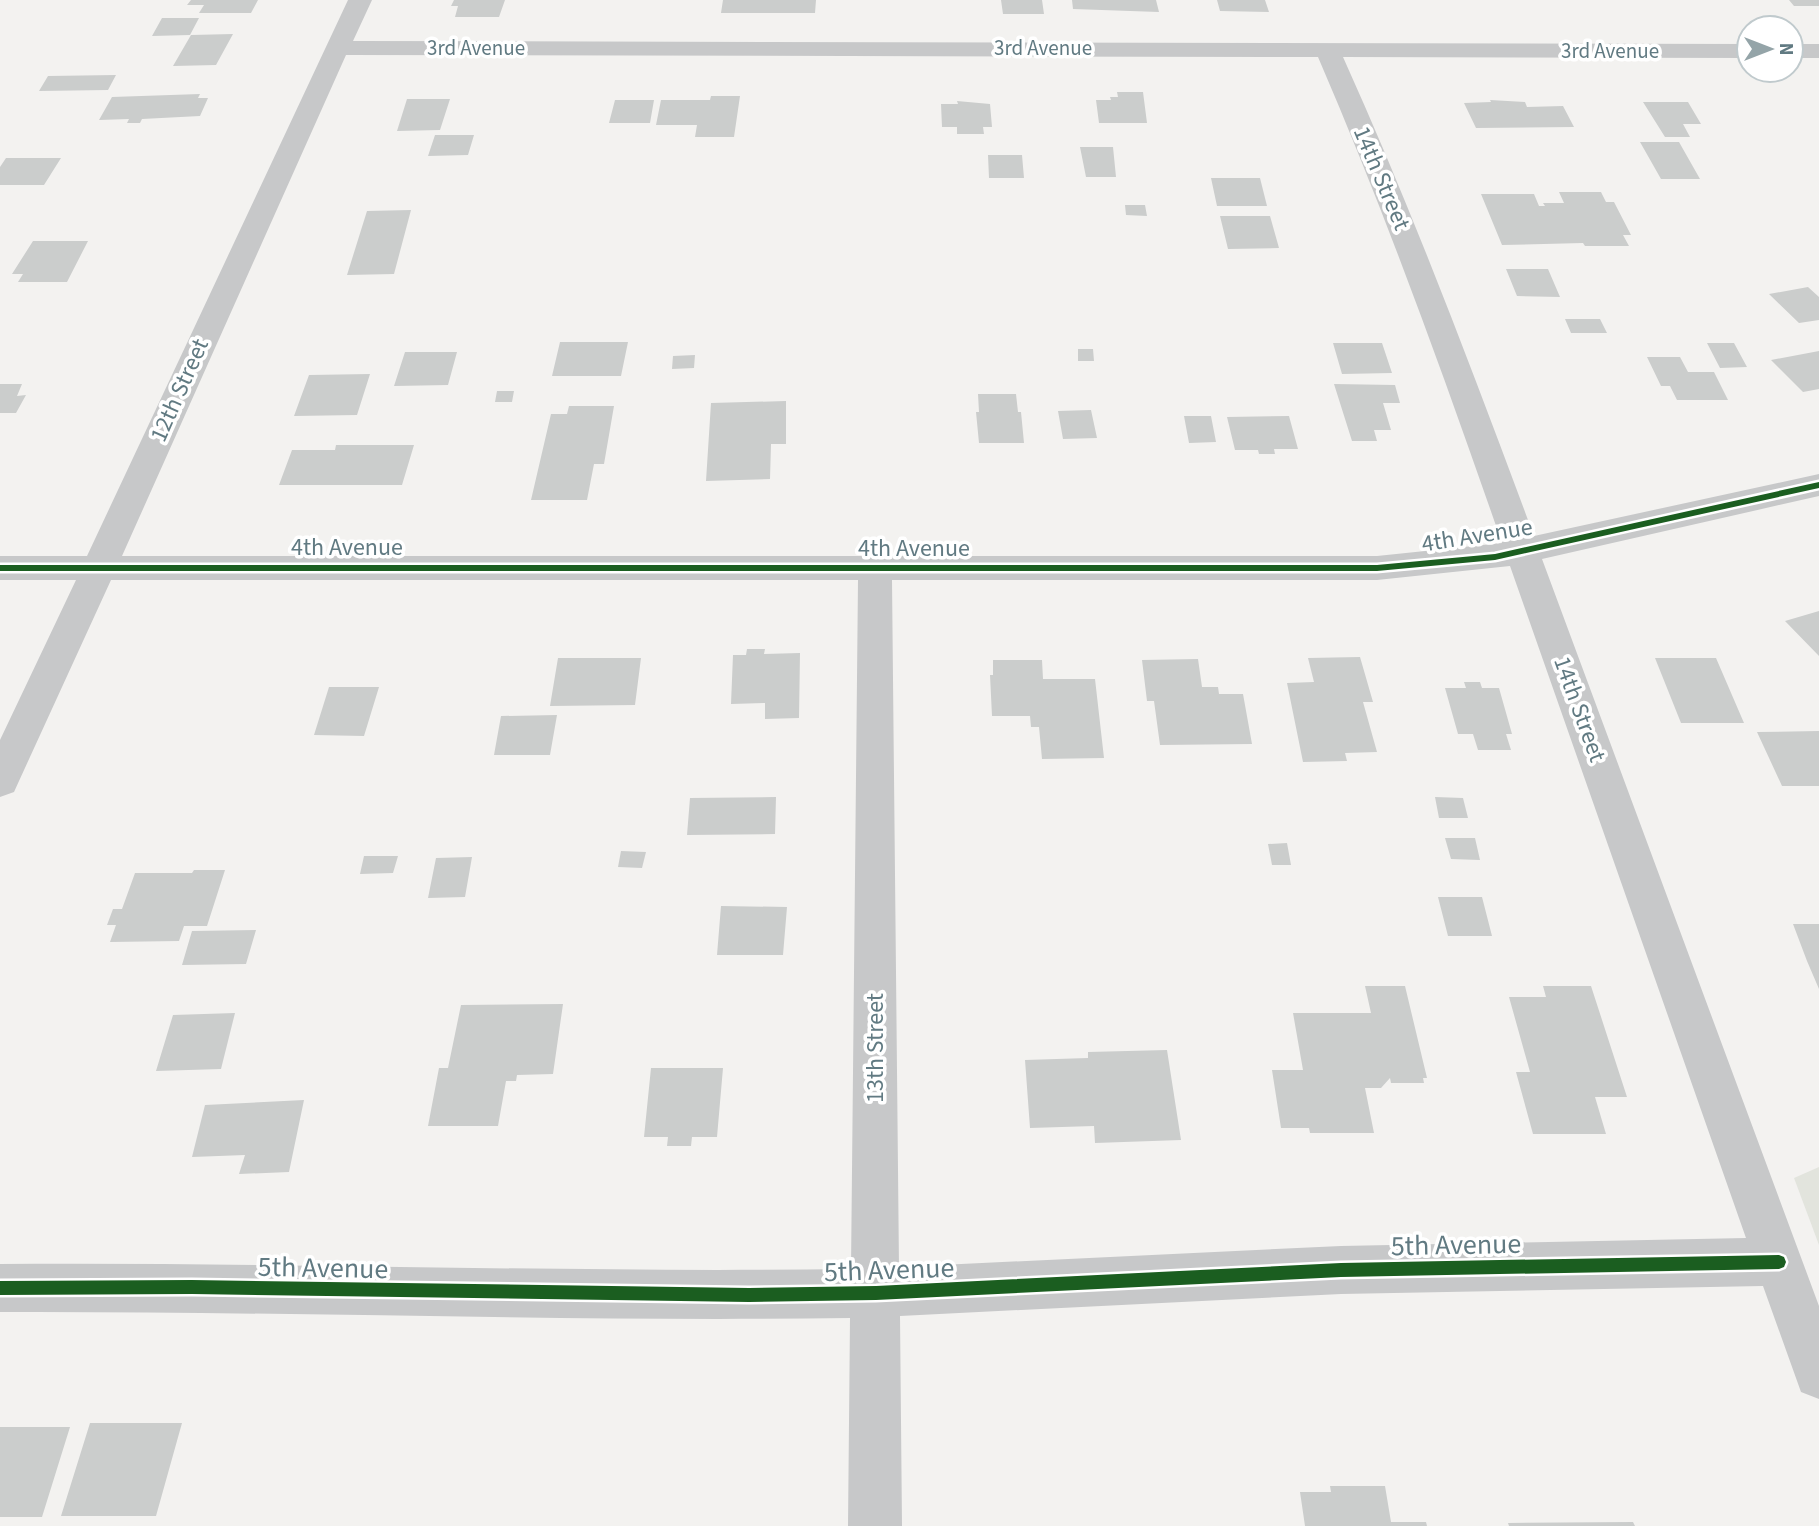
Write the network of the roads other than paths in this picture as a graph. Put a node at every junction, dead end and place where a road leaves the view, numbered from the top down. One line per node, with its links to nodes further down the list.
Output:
1 (360, 0): 2 (street, 12th Street)
2 (337, 48): 3 (street, 3rd Avenue); 8 (street, 12th Street)
3 (1327, 50): 4 (street, 3rd Avenue); 6 (street, 14th Street)
4 (1735, 51)
5 (1819, 485): 6 (street, 4th Avenue)
6 (1523, 551): 9 (street, 4th Avenue); 11 (street, 14th Street)
7 (0, 568): 8 (street, 4th Avenue)
8 (100, 568): 9 (street, 4th Avenue); 10 (street, 12th Street)
9 (875, 569): 13 (street, 13th Street)
10 (0, 781)
11 (1779, 1262): 13 (street, 5th Avenue); 14 (street, 14th Street)
12 (0, 1288): 13 (street, 5th Avenue)
13 (876, 1293): 15 (street, 13th Street)
14 (1819, 1374)
15 (875, 1526)

